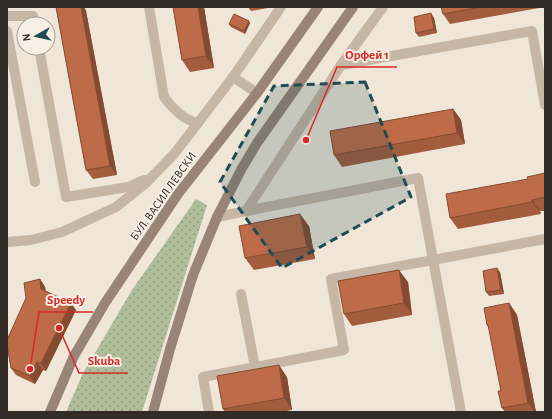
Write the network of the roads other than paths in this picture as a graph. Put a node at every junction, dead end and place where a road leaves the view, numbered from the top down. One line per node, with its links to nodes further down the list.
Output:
1 (149, 7): 12 (street)
2 (281, 7): 9 (street)
3 (318, 7): 10 (main road, БУЛ. ВАСИЛ ЛЕВСКИ)
4 (353, 7): 16 (main road)
5 (382, 7): 8 (street)
6 (7, 31): 14 (street)
7 (40, 56): 13 (street)
8 (341, 65): 11 (street); 15 (street)
9 (233, 77): 10 (street); 12 (street)
10 (257, 92): 22 (main road, БУЛ. ВАСИЛ ЛЕВСКИ)
11 (545, 105)
12 (198, 123): 13 (street)
13 (151, 177): 18 (street)
14 (35, 182)
15 (246, 211): 16 (street); 19 (street)
16 (217, 217): 23 (main road)
17 (545, 239): 19 (street)
18 (7, 242)
19 (433, 259): 21 (street); 25 (street)
20 (241, 294): 21 (street)
21 (255, 366): 24 (street)
22 (50, 412)
23 (153, 412)
24 (208, 412)
25 (461, 412)

